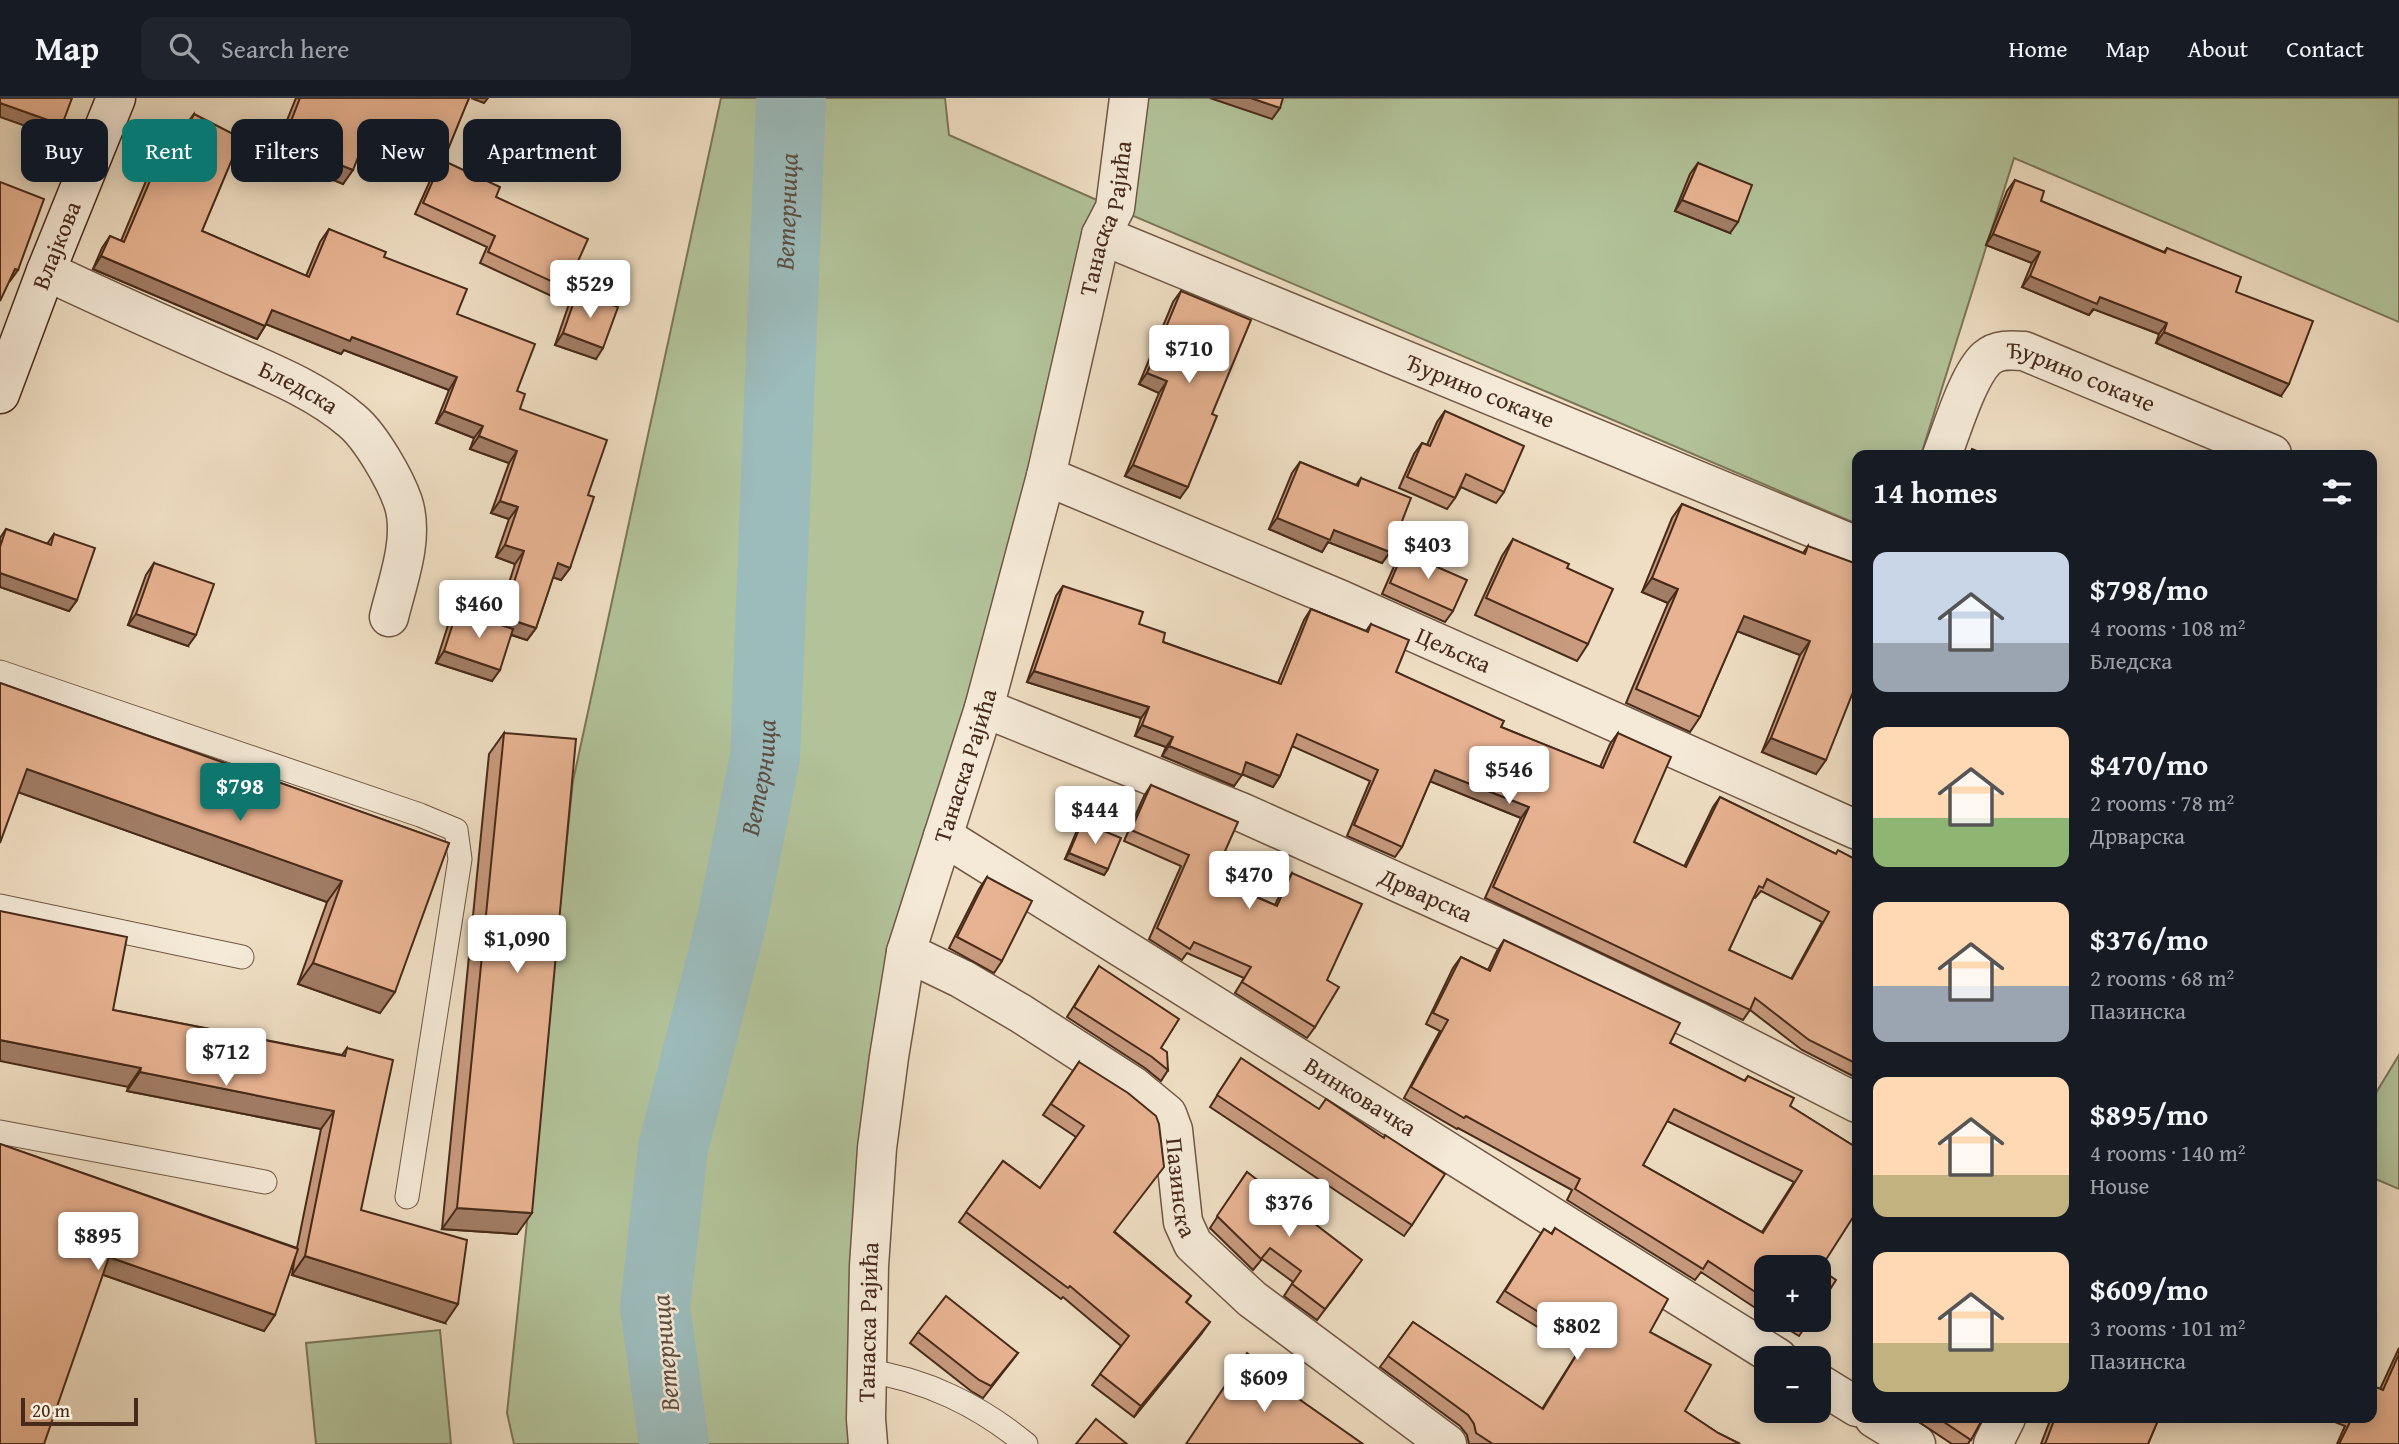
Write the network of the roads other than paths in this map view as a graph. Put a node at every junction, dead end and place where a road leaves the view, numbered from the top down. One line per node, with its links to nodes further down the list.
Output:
1 (116, 98): 4 (street, Влајкова)
2 (1129, 98): 3 (street, Танаска Рајића)
3 (1101, 235): 8 (street, Танаска Рајића); 9 (street, Ђурино сокаче)
4 (46, 271): 5 (street, Влајкова); 10 (street, Бледска)
5 (0, 394)
6 (1944, 450): 7 (street, Ђурино сокаче)
7 (2262, 450)
8 (1046, 476): 12 (street, Танаска Рајића); 13 (street, Цељска)
9 (1852, 545)
10 (389, 617)
11 (0, 673): 21 (lane)
12 (984, 708): 14 (street, Танаска Рајића); 18 (street, Дрварска)
13 (1852, 828)
14 (943, 836): 16 (street, Танаска Рајића); 22 (street, Винковачка)
15 (0, 906): 17 (lane)
16 (906, 952): 23 (street, Танаска Рајића); 30 (street, Пазинска)
17 (242, 957)
18 (1852, 1100)
19 (0, 1132): 20 (lane)
20 (265, 1182)
21 (407, 1197)
22 (1759, 1346)
23 (867, 1371): 28 (street, Танаска Рајића); 29 (lane)
24 (1831, 1391): 25 (street)
25 (1852, 1404)
26 (1882, 1423): 31 (street)
27 (2004, 1423): 32 (street)
28 (868, 1444)
29 (1026, 1444)
30 (1447, 1444)
31 (1916, 1444)
32 (1993, 1444)

